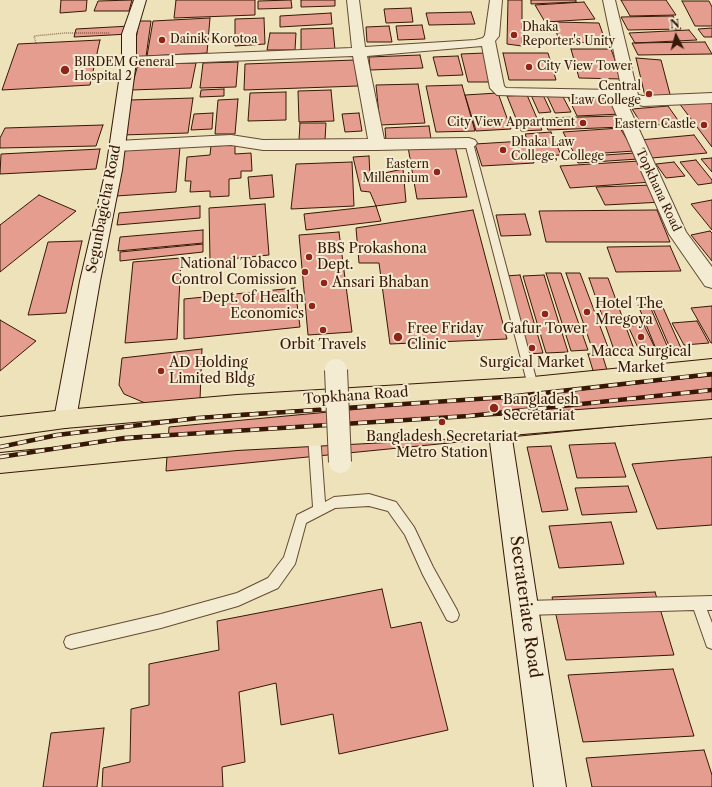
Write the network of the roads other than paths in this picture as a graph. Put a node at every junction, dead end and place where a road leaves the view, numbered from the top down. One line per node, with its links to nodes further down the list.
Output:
1 (140, 0): 7 (street, Segunbagicha Road)
2 (353, 0): 6 (street)
3 (496, 0): 5 (street)
4 (609, 0): 9 (street)
5 (488, 41): 6 (street); 8 (street)
6 (359, 52): 7 (street); 12 (street)
7 (129, 61): 13 (street, Segunbagicha Road)
8 (614, 94): 9 (street); 14 (street, Topkhana Road)
9 (631, 98): 10 (street)
10 (712, 98)
11 (469, 143): 12 (street); 17 (lane)
12 (377, 145): 13 (street)
13 (117, 146): 20 (street, Segunbagicha Road)
14 (712, 281)
15 (712, 366): 17 (highway, Topkhana Road)
16 (336, 370): 25 (street, bridge)
17 (533, 386): 18 (highway, Topkhana Road)
18 (237, 404): 20 (highway, Topkhana Road); 24 (highway)
19 (712, 409): 21 (highway)
20 (65, 419): 22 (highway, Topkhana Road)
21 (499, 426): 23 (highway); 29 (street, Secrateriate Road)
22 (0, 427)
23 (314, 435): 24 (highway); 27 (lane)
24 (237, 440): 26 (highway)
25 (340, 462)
26 (0, 463)
27 (319, 510): 30 (lane); 31 (lane)
28 (705, 604): 29 (lane); 32 (lane)
29 (526, 608): 33 (street, Secrateriate Road)
30 (452, 615)
31 (71, 642)
32 (712, 642)
33 (550, 787)

